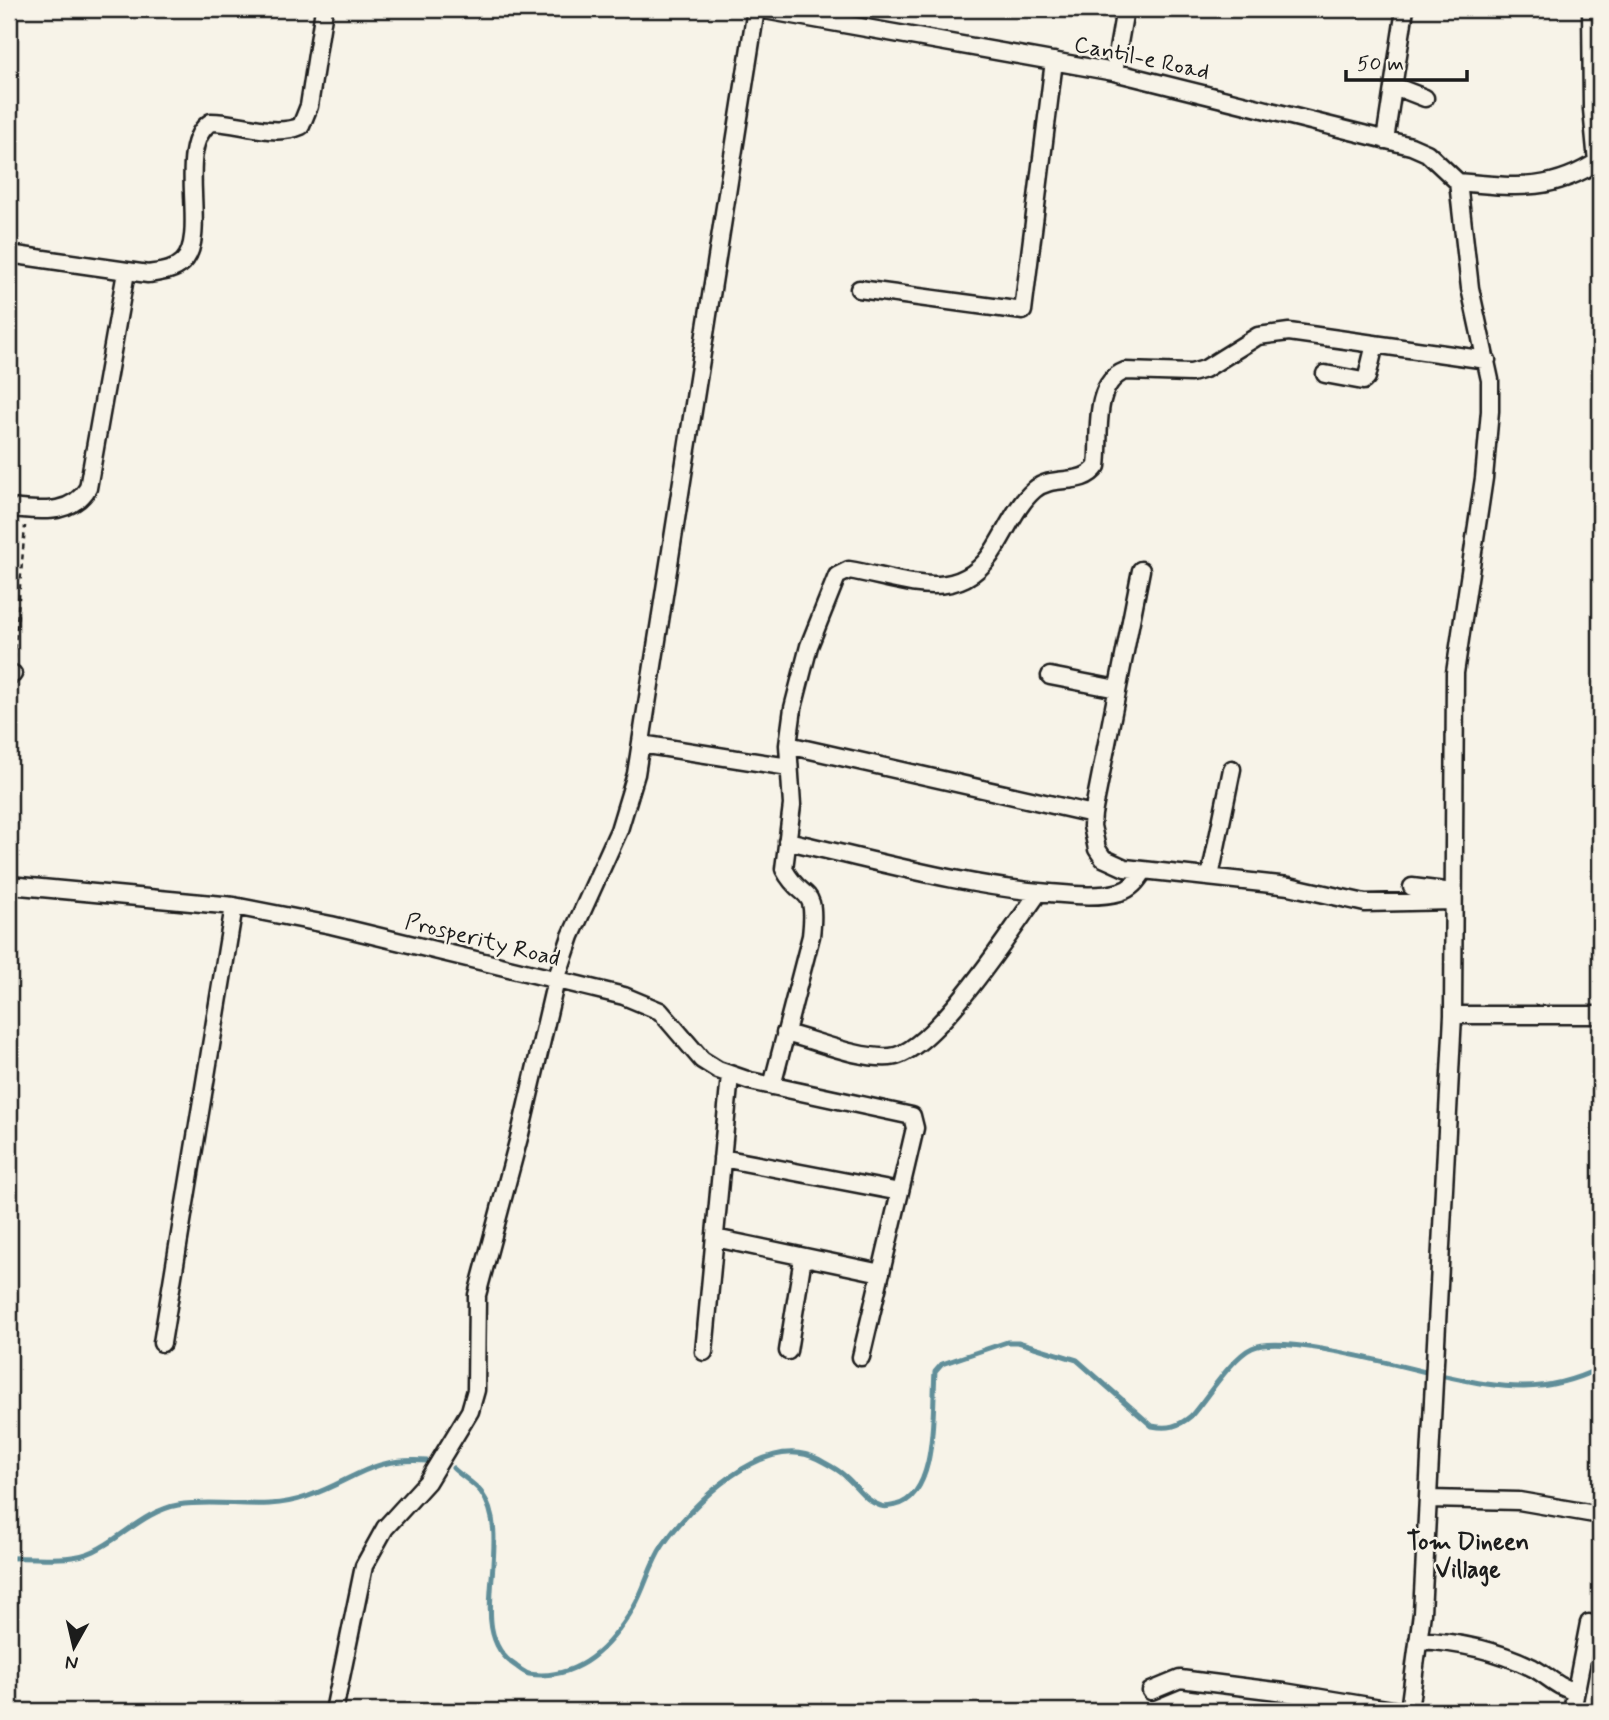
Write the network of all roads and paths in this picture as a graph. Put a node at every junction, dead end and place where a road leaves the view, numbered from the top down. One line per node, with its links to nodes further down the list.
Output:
1 (324, 9): 14 (street)
2 (757, 9): 6 (street, Cantil-e Road); 25 (street)
3 (1125, 9): 7 (street)
4 (1405, 9): 8 (street)
5 (1591, 9): 11 (street)
6 (1054, 61): 7 (street, Cantil-e Road); 15 (street)
7 (1114, 72): 10 (street, Cantil-e Road)
8 (1394, 86): 9 (street); 10 (street)
9 (1425, 98)
10 (1385, 140): 12 (street, Cantil-e Road)
11 (1599, 161): 12 (street)
12 (1458, 183): 17 (street)
13 (9, 254): 14 (street)
14 (126, 272): 20 (street)
15 (859, 289)
16 (1375, 344): 17 (street); 18 (street); 26 (street)
17 (1487, 360): 36 (street)
18 (1325, 374)
19 (9, 508): 20 (street)
20 (26, 509): 22 (path)
21 (1141, 569): 24 (street)
22 (11, 674)
23 (1049, 676): 24 (street)
24 (1117, 689): 29 (street)
25 (641, 744): 27 (street); 38 (street)
26 (788, 745): 27 (street); 29 (street)
27 (789, 767): 30 (street)
28 (1232, 769): 32 (street)
29 (1093, 814): 31 (street)
30 (787, 841): 35 (street); 41 (street)
31 (1143, 872): 32 (street); 35 (street)
32 (1210, 877): 36 (street)
33 (9, 885): 37 (street, Prosperity Road)
34 (1412, 887): 36 (street)
35 (1039, 892): 41 (street)
36 (1453, 897): 39 (street)
37 (234, 905): 38 (street, Prosperity Road); 49 (street)
38 (556, 980): 42 (street, Prosperity Road); 59 (street)
39 (1453, 1015): 40 (street); 53 (street)
40 (1600, 1015)
41 (785, 1033): 43 (street)
42 (730, 1075): 43 (street, Prosperity Road); 44 (street)
43 (772, 1086): 45 (street, Prosperity Road)
44 (722, 1158): 45 (street); 46 (street)
45 (900, 1192): 48 (street)
46 (715, 1238): 47 (street); 51 (street)
47 (803, 1257): 48 (street); 50 (street)
48 (881, 1273): 52 (street)
49 (162, 1343)
50 (788, 1351)
51 (704, 1352)
52 (861, 1357)
53 (1427, 1499): 54 (street); 56 (street)
54 (1600, 1515)
55 (1590, 1623): 58 (street)
56 (1418, 1640): 58 (street); 61 (street)
57 (1151, 1691): 60 (street)
58 (1575, 1691): 62 (street)
59 (334, 1711)
60 (1399, 1711)
61 (1409, 1711)
62 (1572, 1711)

